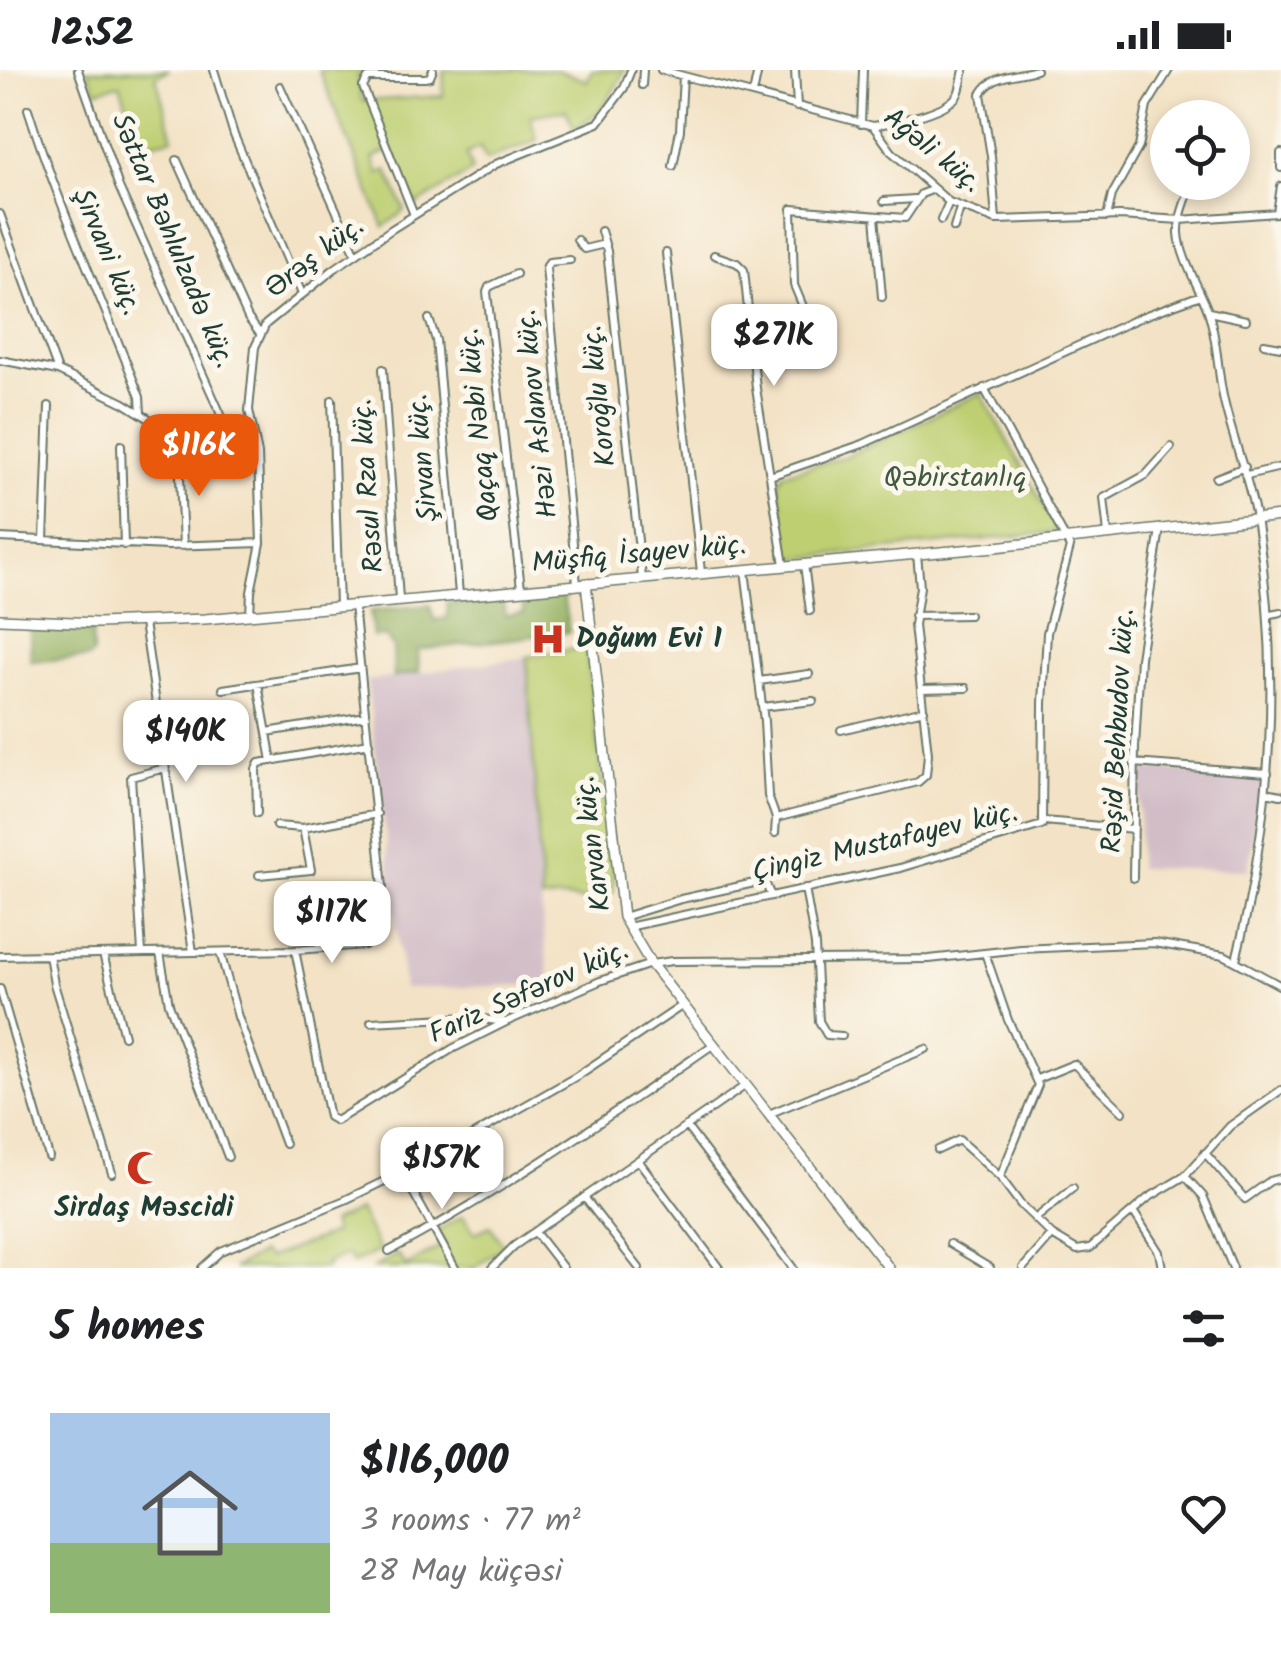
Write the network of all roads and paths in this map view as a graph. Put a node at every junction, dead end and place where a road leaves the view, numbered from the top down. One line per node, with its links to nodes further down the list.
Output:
1 (78, 70): 66 (street, Səttar Bəhlulzadə küç.)
2 (214, 70): 49 (street)
3 (433, 70): 34 (street)
4 (631, 70): 34 (street, Ərəş küç.)
5 (644, 70): 14 (street)
6 (661, 70): 13 (street, Ağəli küç.)
7 (758, 70): 16 (street)
8 (795, 70): 17 (street)
9 (863, 70): 19 (street)
10 (964, 70): 20 (street)
11 (1036, 70): 38 (street)
12 (1169, 70): 36 (street)
13 (683, 76): 16 (street, Ağəli küç.); 23 (street)
14 (642, 85)
15 (280, 86): 45 (street)
16 (753, 94): 17 (street, Ağəli küç.)
17 (798, 107): 19 (street, Ağəli küç.)
18 (28, 109): 65 (street, Şirvani küç.)
19 (861, 124): 20 (street, Ağəli küç.)
20 (872, 126): 26 (street, Ağəli küç.)
21 (1281, 154): 24 (street)
22 (177, 160): 55 (street)
23 (673, 166)
24 (1281, 168)
25 (1281, 186): 32 (street)
26 (934, 189): 27 (street); 30 (street, Ağəli küç.)
27 (916, 199): 29 (street); 35 (street)
28 (1186, 200): 39 (street)
29 (884, 201)
30 (949, 202): 31 (street, Ağəli küç.); 37 (street)
31 (960, 208): 38 (street, Ağəli küç.); 40 (street)
32 (1279, 213): 39 (street, Ağəli küç.)
33 (0, 214): 61 (street)
34 (414, 215): 45 (street, Ərəş küç.)
35 (875, 216): 51 (street); 59 (street)
36 (1107, 217): 38 (street, Ağəli küç.); 39 (street, Ağəli küç.)
37 (941, 220)
38 (996, 220)
39 (1180, 220): 50 (street)
40 (954, 228)
41 (601, 231): 43 (street, Koroğlu küç.)
42 (577, 240): 43 (street)
43 (605, 244): 90 (street, Koroğlu küç.)
44 (666, 253): 89 (street)
45 (356, 254): 49 (street, Ərəş küç.)
46 (714, 255): 59 (street)
47 (570, 260): 91 (street, Həzi Aslanov küç.)
48 (516, 274): 92 (street, Qaçaq Nəbi küç.)
49 (302, 294): 55 (street, Ərəş küç.)
50 (1201, 295): 52 (street); 62 (street)
51 (882, 297)
52 (1208, 312): 54 (street); 72 (street)
53 (429, 319): 93 (street, Şirvan küç.)
54 (1246, 320)
55 (260, 334): 67 (street, Ərəş küç.)
56 (1264, 344): 57 (street)
57 (1281, 347)
58 (0, 360): 61 (street)
59 (755, 361): 73 (street)
60 (383, 370): 94 (street, Rəsul Rza küç.)
61 (58, 371): 65 (street)
62 (984, 388): 73 (street); 80 (street)
63 (332, 400): 96 (street)
64 (49, 406): 81 (street)
65 (141, 412): 66 (street)
66 (227, 428): 67 (street)
67 (250, 429): 82 (street, Ərəş küç.)
68 (120, 445): 83 (street)
69 (1171, 447): 78 (street)
70 (179, 454): 84 (street)
71 (1281, 467): 72 (street)
72 (1246, 471): 74 (street); 76 (street)
73 (770, 476): 87 (street)
74 (1216, 478)
75 (1281, 516): 76 (street, Müşfiq İsayev küç.)
76 (1256, 519): 77 (street, Müşfiq İsayev küç.); 99 (street)
77 (1160, 529): 78 (street, Müşfiq İsayev küç.); 121 (street, Rəşid Behbudov küç.)
78 (1108, 534): 80 (street, Müşfiq İsayev küç.)
79 (0, 538): 81 (street)
80 (1068, 538): 85 (street, Müşfiq İsayev küç.); 129 (street, Çingiz Mustafayev küç.)
81 (44, 540): 83 (street)
82 (261, 543): 84 (street); 100 (street, Ərəş küç.)
83 (124, 545): 84 (street)
84 (183, 546)
85 (917, 554): 86 (street, Müşfiq İsayev küç.); 102 (street)
86 (804, 564): 87 (street, Müşfiq İsayev küç.); 97 (street)
87 (784, 565): 88 (street, Müşfiq İsayev küç.)
88 (745, 568): 89 (street, Müşfiq İsayev küç.); 107 (street)
89 (701, 572): 90 (street, Müşfiq İsayev küç.)
90 (642, 578): 91 (street, Müşfiq İsayev küç.)
91 (582, 583): 92 (street, Müşfiq İsayev küç.); 139 (street, Karvan küç.)
92 (521, 588): 93 (street, Müşfiq İsayev küç.)
93 (459, 594): 94 (street, Müşfiq İsayev küç.)
94 (399, 599): 95 (street, Müşfiq İsayev küç.)
95 (354, 604): 96 (street, Müşfiq İsayev küç.); 105 (street)
96 (338, 605): 100 (street, Müşfiq İsayev küç.)
97 (810, 611)
98 (1281, 612): 99 (street)
99 (1270, 614): 109 (street)
100 (250, 615): 104 (street, Müşfiq İsayev küç.)
101 (968, 615): 102 (street)
102 (914, 616): 111 (street)
103 (0, 620): 104 (street, Müşfiq İsayev küç.)
104 (144, 622): 122 (street)
105 (360, 668): 108 (street); 116 (street)
106 (809, 674): 107 (street)
107 (759, 681): 114 (street)
108 (258, 684): 110 (street); 118 (street)
109 (1278, 686): 123 (street)
110 (222, 688)
111 (922, 688): 112 (street); 115 (street)
112 (966, 688)
113 (813, 701): 114 (street)
114 (762, 708): 128 (street)
115 (924, 710): 117 (street); 128 (street)
116 (366, 716): 118 (street); 119 (street)
117 (841, 730)
118 (267, 732): 120 (street)
119 (369, 743): 120 (street); 127 (street)
120 (272, 761): 126 (street)
121 (1134, 763): 123 (street); 132 (street, Rəşid Behbudov küç.)
122 (166, 768): 142 (street); 144 (street)
123 (1268, 773): 124 (street)
124 (1266, 792): 125 (street); 151 (street)
125 (1281, 795)
126 (257, 813)
127 (377, 814): 131 (street); 136 (street)
128 (776, 818): 133 (street)
129 (1044, 821): 132 (street); 137 (street, Çingiz Mustafayev küç.)
130 (276, 826): 131 (street)
131 (302, 828): 134 (street)
132 (1134, 829): 135 (street, Rəşid Behbudov küç.)
133 (775, 833)
134 (259, 875)
135 (1133, 878)
136 (383, 887)
137 (805, 888): 138 (street, Çingiz Mustafayev küç.); 150 (street)
138 (770, 894): 139 (street, Çingiz Mustafayev küç.); 139 (street)
139 (626, 922): 152 (street, Karvan küç.)
140 (366, 945): 141 (street)
141 (294, 950): 143 (street); 157 (street, Fariz Səfərov küç.)
142 (193, 952): 143 (street); 145 (street)
143 (220, 952): 168 (street)
144 (142, 953): 145 (street); 147 (street)
145 (160, 953): 172 (street)
146 (985, 953): 150 (street, Fariz Səfərov küç.); 151 (street, Fariz Səfərov küç.); 162 (street)
147 (103, 954): 148 (street); 158 (street)
148 (49, 955): 149 (street); 175 (street)
149 (0, 956)
150 (814, 960): 152 (street, Fariz Səfərov küç.); 159 (street)
151 (1236, 960): 153 (street, Fariz Səfərov küç.)
152 (651, 964): 155 (street, Karvan küç.); 157 (street, Fariz Səfərov küç.)
153 (1281, 986)
154 (0, 990): 171 (street)
155 (683, 1005): 160 (street, Karvan küç.); 174 (street)
156 (371, 1022): 157 (street)
157 (506, 1022)
158 (124, 1036)
159 (842, 1036)
160 (714, 1044): 163 (street, Karvan küç.); 183 (street)
161 (926, 1049): 166 (street)
162 (1038, 1078): 165 (street); 177 (street)
163 (747, 1084): 166 (street, Karvan küç.); 167 (street)
164 (1281, 1090): 170 (street)
165 (1123, 1112)
166 (770, 1113): 195 (street, Karvan küç.)
167 (686, 1126): 173 (street); 194 (street)
168 (284, 1144)
169 (938, 1150): 177 (street)
170 (1205, 1153): 176 (street); 178 (street)
171 (50, 1156)
172 (228, 1156)
173 (638, 1160): 180 (street); 193 (street)
174 (402, 1172): 183 (street); 188 (street)
175 (112, 1173)
176 (1185, 1176): 181 (street); 199 (street)
177 (1000, 1177): 182 (street)
178 (1281, 1178)
179 (1073, 1188): 182 (street)
180 (584, 1197): 184 (street); 192 (street)
181 (1134, 1211): 185 (street); 198 (street)
182 (1035, 1218): 185 (street)
183 (430, 1229): 187 (street); 189 (street)
184 (535, 1232): 190 (street); 191 (street)
185 (1052, 1234): 197 (street)
186 (950, 1244): 196 (street)
187 (389, 1251)
188 (202, 1268)
189 (455, 1268)
190 (492, 1268)
191 (562, 1268)
192 (639, 1268)
193 (720, 1268)
194 (793, 1268)
195 (890, 1268)
196 (990, 1268)
197 (1024, 1268)
198 (1162, 1268)
199 (1233, 1268)

